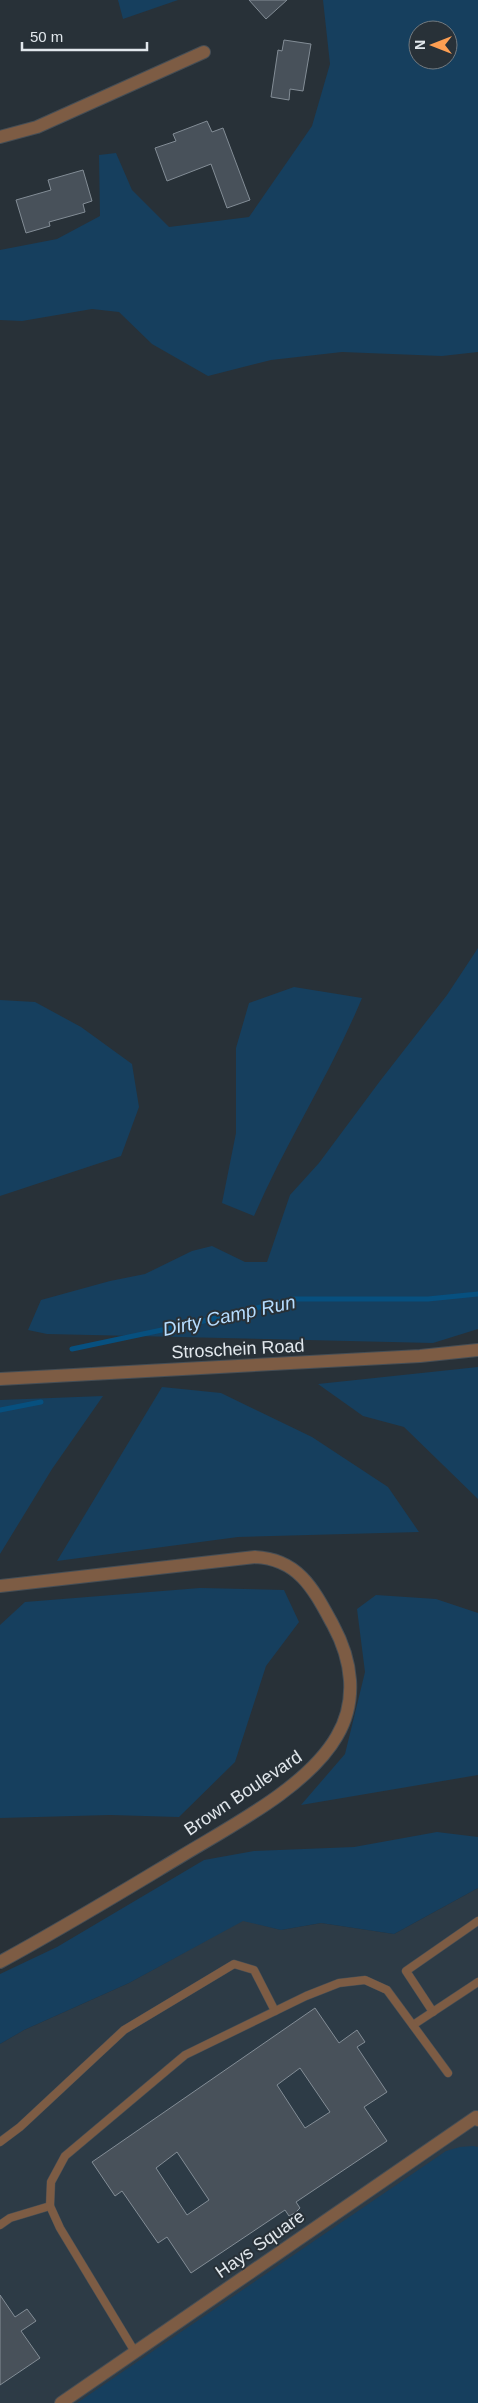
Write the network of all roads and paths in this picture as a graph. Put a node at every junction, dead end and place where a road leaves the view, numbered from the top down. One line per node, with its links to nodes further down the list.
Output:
1 (204, 52): 2 (street)
2 (0, 137)
3 (478, 1350): 4 (street, Stroschein Road)
4 (0, 1379)
5 (0, 1586): 7 (street, Brown Boulevard)
6 (478, 1921): 10 (lane)
7 (0, 1962)
8 (478, 1982): 10 (lane)
9 (275, 2011): 11 (lane); 14 (lane); 15 (lane)
10 (433, 2012): 11 (lane)
11 (414, 2026): 12 (lane)
12 (448, 2073)
13 (478, 2120): 17 (street, Hays Square)
14 (0, 2142)
15 (50, 2206): 16 (lane); 17 (lane)
16 (0, 2225)
17 (135, 2352): 18 (street, Hays Square)
18 (61, 2403)

